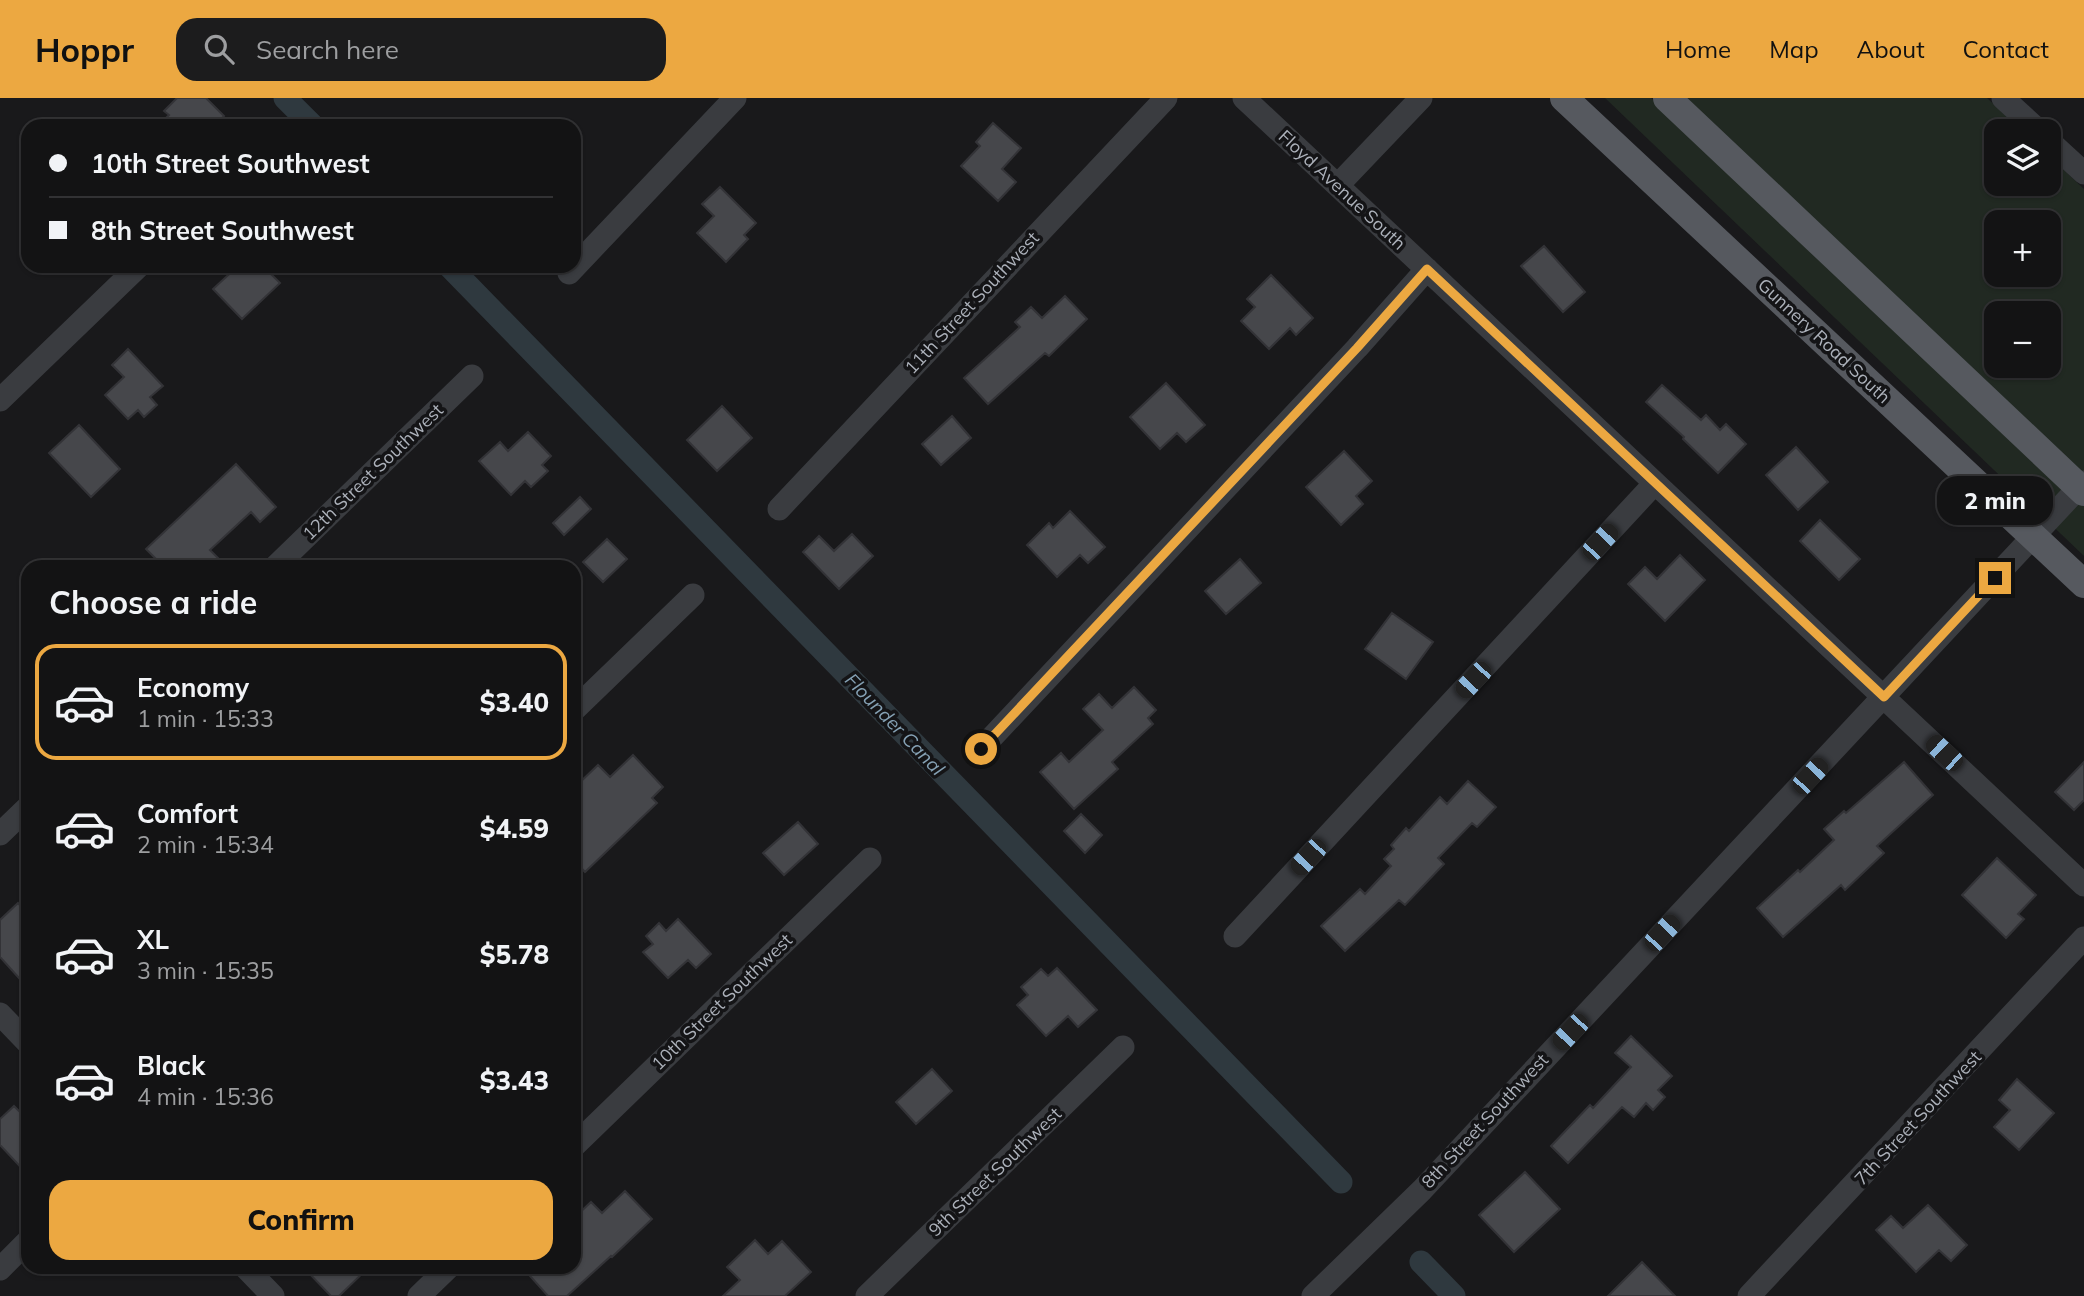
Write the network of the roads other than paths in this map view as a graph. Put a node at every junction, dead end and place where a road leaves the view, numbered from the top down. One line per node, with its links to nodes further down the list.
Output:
1 (735, 98): 12 (street)
2 (1166, 98): 19 (street, 11th Street Southwest)
3 (1244, 98): 11 (street, Floyd Avenue South)
4 (1420, 98): 11 (street)
5 (1564, 98): 20 (main road, Gunnery Road South)
6 (1667, 98): 18 (main road)
7 (2003, 98): 8 (street)
8 (2026, 119)
9 (2061, 152): 10 (street)
10 (2084, 173)
11 (1338, 185): 13 (street, Floyd Avenue South)
12 (581, 260)
13 (1427, 269): 17 (street, Floyd Avenue South); 26 (street)
14 (132, 273): 16 (street)
15 (472, 376): 21 (street, 12th Street Southwest)
16 (0, 400)
17 (1655, 483): 24 (street, Floyd Avenue South); 31 (street)
18 (2083, 487): 20 (street, 8th Street Southwest)
19 (779, 509)
20 (2034, 536): 22 (main road, Gunnery Road South); 24 (street, 8th Street Southwest)
21 (282, 560)
22 (2084, 584)
23 (692, 595): 25 (street)
24 (1884, 697): 30 (street, Floyd Avenue South); 44 (street, 8th Street Southwest)
25 (581, 703)
26 (981, 749)
27 (21, 814): 28 (street)
28 (0, 834)
29 (870, 859): 36 (street, 10th Street Southwest)
30 (2084, 885)
31 (1235, 936)
32 (2084, 938): 45 (street, 7th Street Southwest)
33 (0, 1014): 34 (street)
34 (21, 1036)
35 (1123, 1047): 43 (street, 9th Street Southwest)
36 (581, 1139)
37 (21, 1248): 38 (street)
38 (0, 1269)
39 (252, 1274): 41 (street)
40 (442, 1274): 42 (street)
41 (273, 1296)
42 (419, 1296)
43 (867, 1296)
44 (1313, 1296)
45 (1749, 1296)

